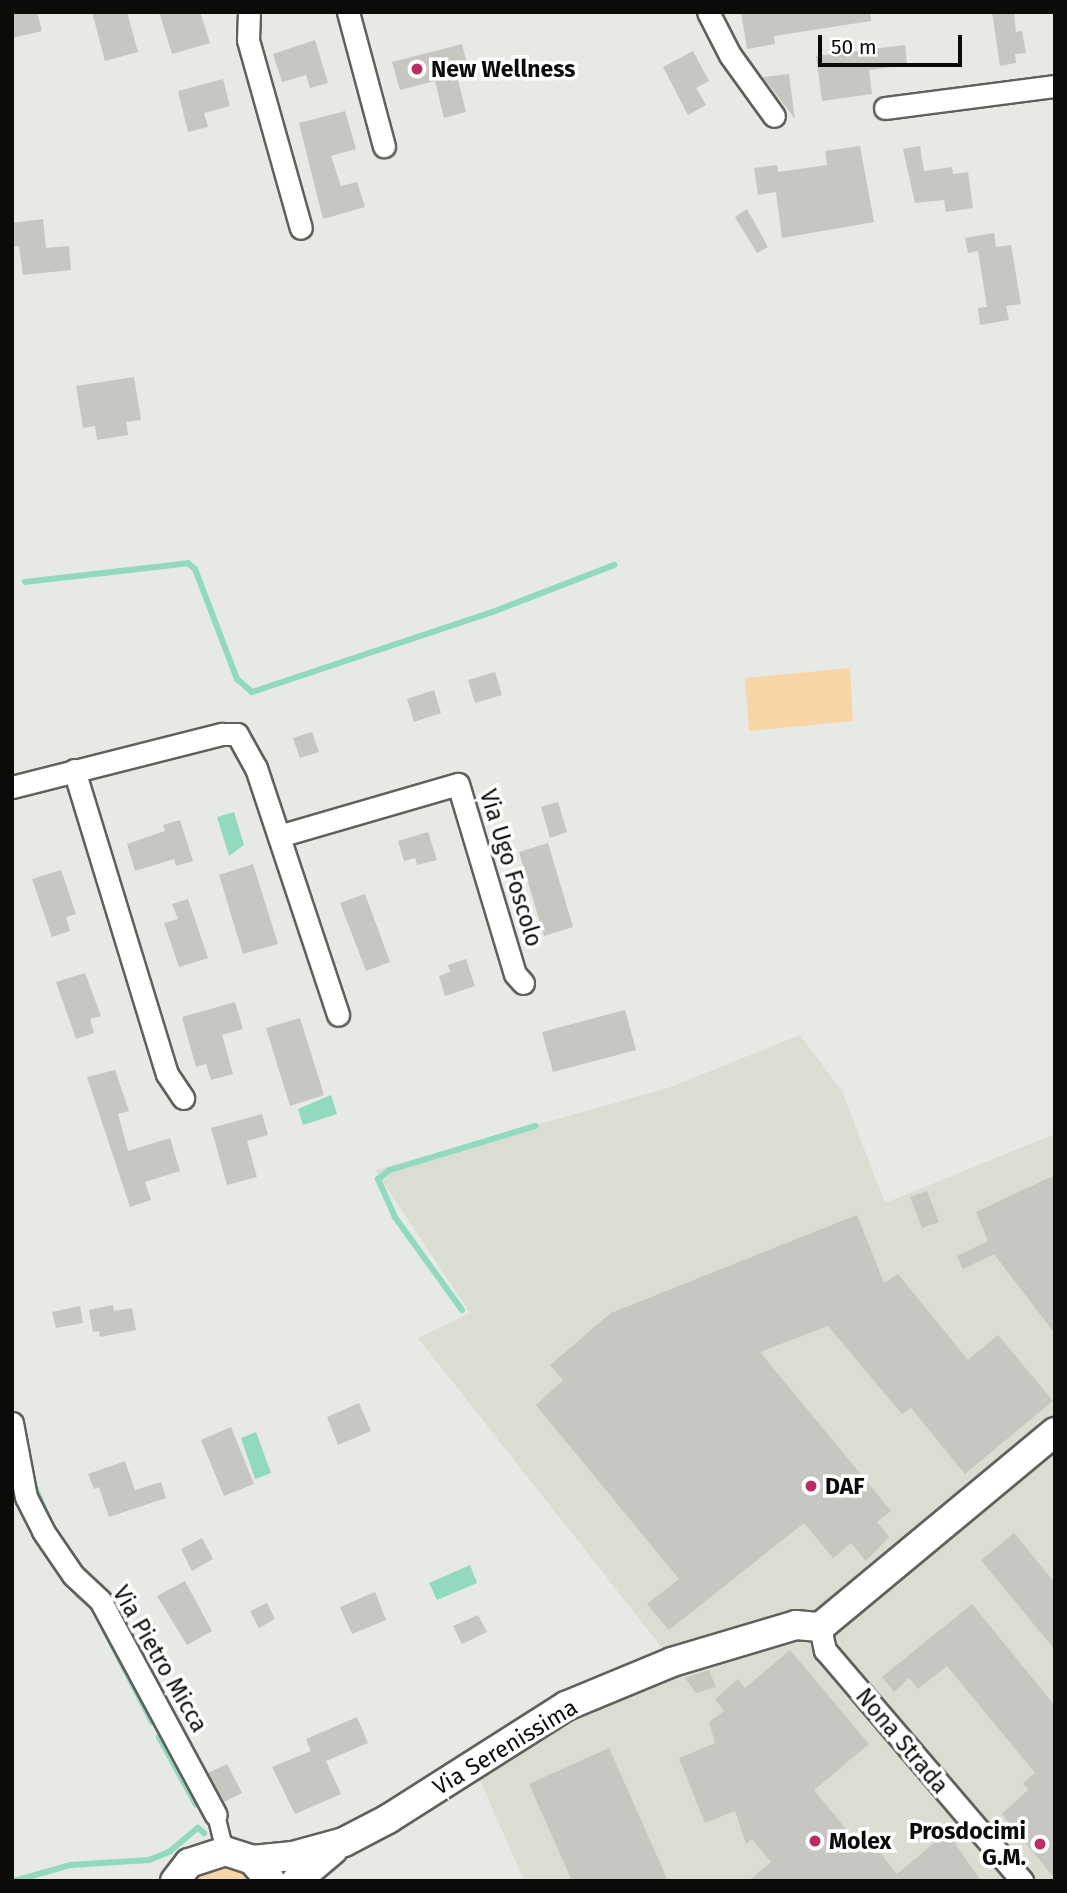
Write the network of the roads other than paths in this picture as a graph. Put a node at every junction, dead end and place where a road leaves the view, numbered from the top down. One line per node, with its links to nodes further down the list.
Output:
1 (249, 12): 8 (street)
2 (348, 12): 7 (street)
3 (708, 12): 6 (street)
4 (1055, 86): 5 (street)
5 (884, 108)
6 (774, 116)
7 (384, 146)
8 (301, 228)
9 (74, 770): 10 (street); 11 (street); 14 (street)
10 (12, 787)
11 (279, 836): 12 (street, Via Ugo Foscolo); 13 (street)
12 (523, 982)
13 (338, 1015)
14 (183, 1098)
15 (12, 1423): 18 (street, Via Pietro Micca)
16 (1055, 1432): 17 (street)
17 (820, 1627): 19 (street, Via Serenissima); 24 (street, Nona Strada)
18 (216, 1815): 20 (street, Via Pietro Micca)
19 (344, 1842): 21 (street, Via Serenissima); 23 (street, Via Serenissima)
20 (225, 1851): 21 (street, Via Serenissima); 22 (street)
21 (262, 1870)
22 (170, 1879)
23 (296, 1881)
24 (1021, 1881)

